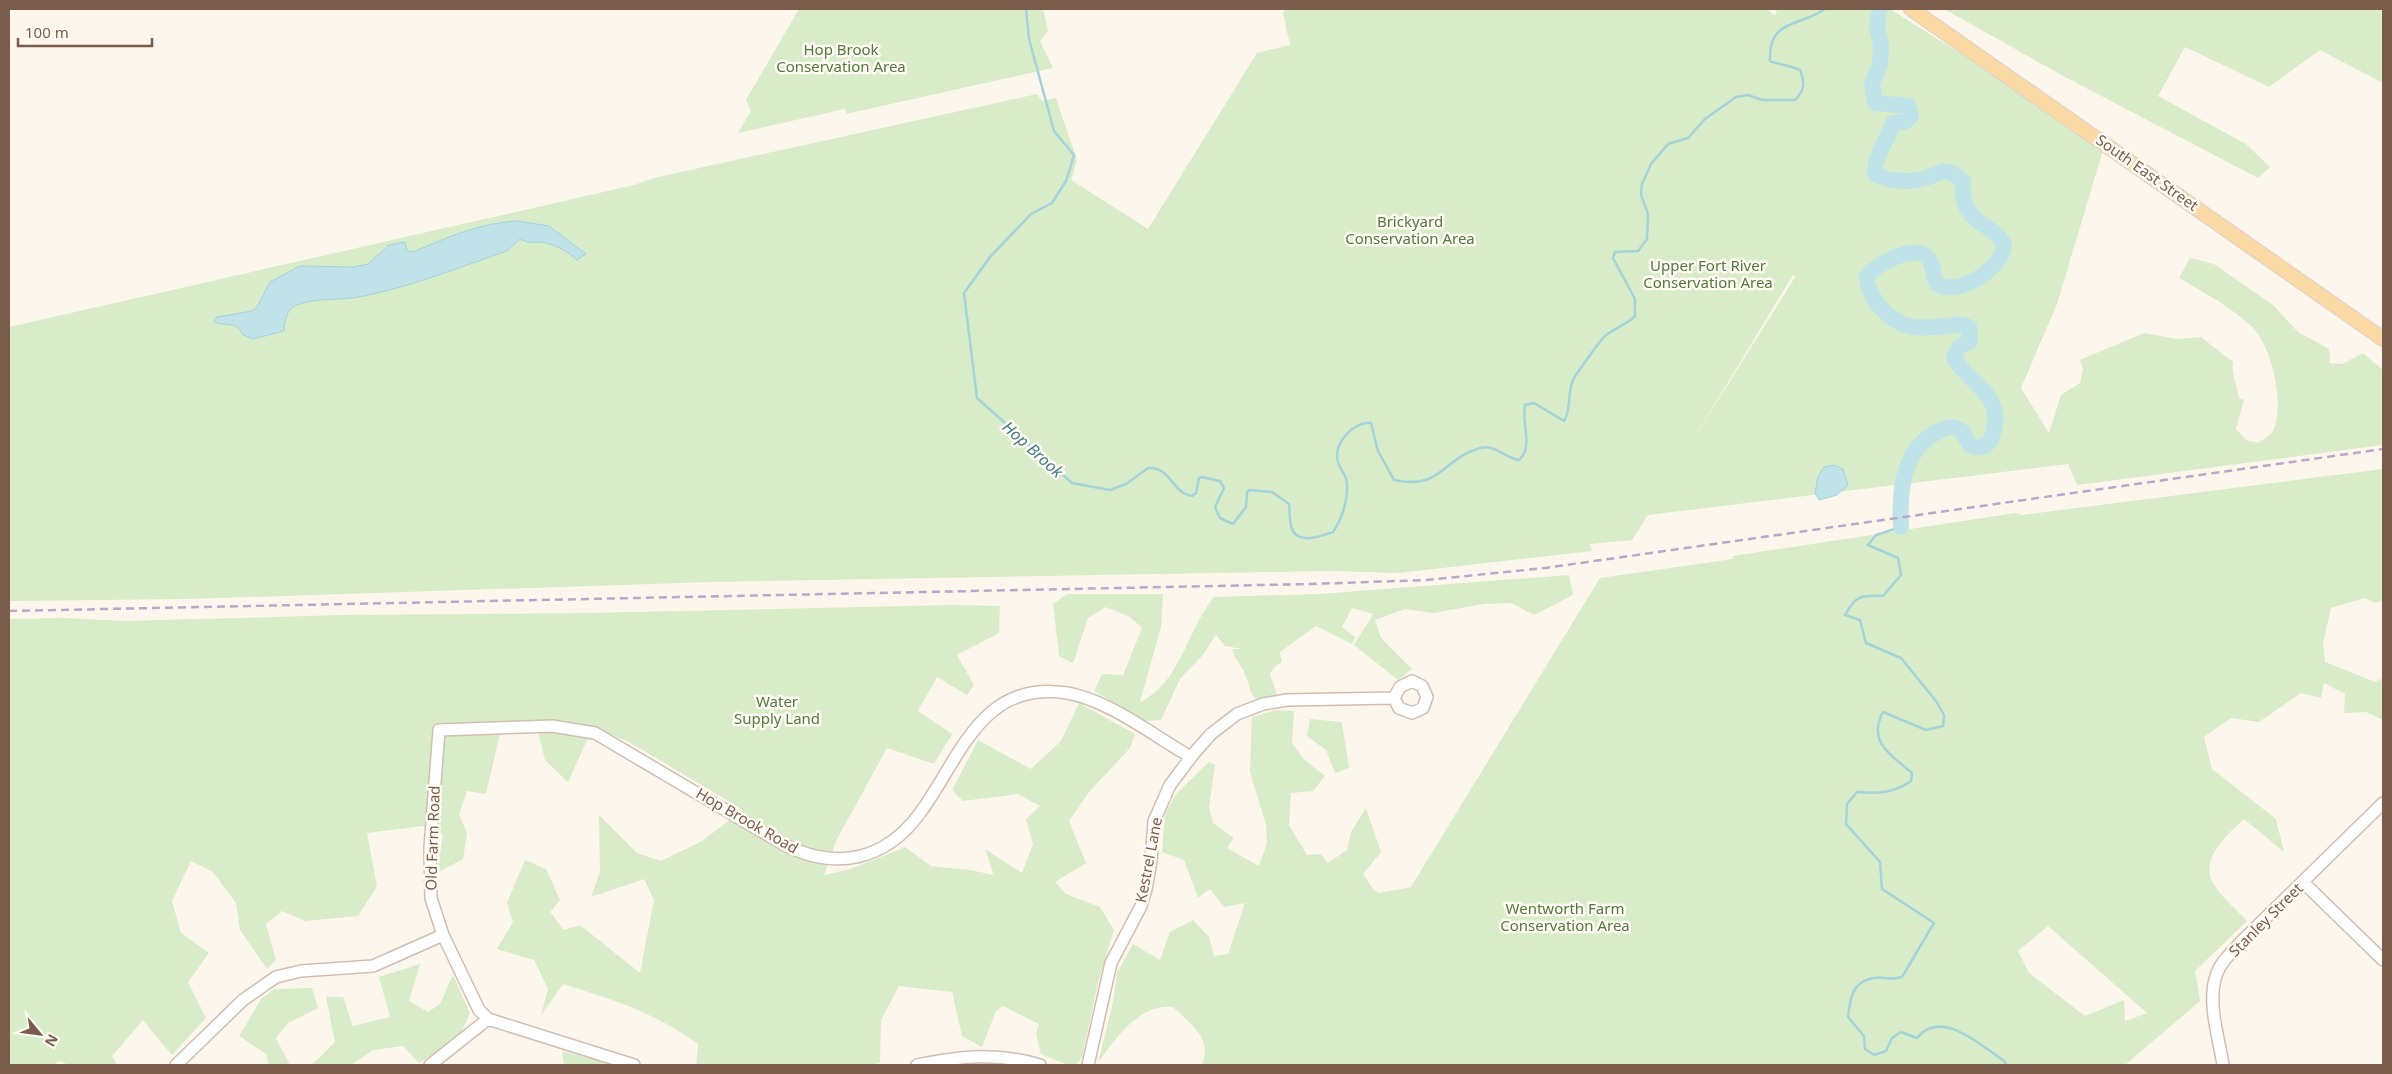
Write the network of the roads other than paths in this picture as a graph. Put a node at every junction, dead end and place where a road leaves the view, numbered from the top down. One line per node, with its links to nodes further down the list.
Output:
1 (1911, 9): 2 (main road, South East Street)
2 (2383, 339)
3 (1394, 698): 5 (street, Kestrel Lane)
4 (440, 730): 5 (street, Hop Brook Road); 8 (street, Old Farm Road)
5 (1191, 757): 16 (street, Kestrel Lane)
6 (2383, 802): 7 (street, Stanley Street)
7 (2304, 883): 9 (street); 17 (street, Stanley Street)
8 (443, 935): 10 (street, Old Farm Road); 11 (street)
9 (2383, 960)
10 (488, 1019): 12 (street); 13 (street)
11 (176, 1065)
12 (430, 1065)
13 (634, 1065)
14 (917, 1065): 15 (street)
15 (1040, 1065)
16 (1088, 1065)
17 (2223, 1065)

